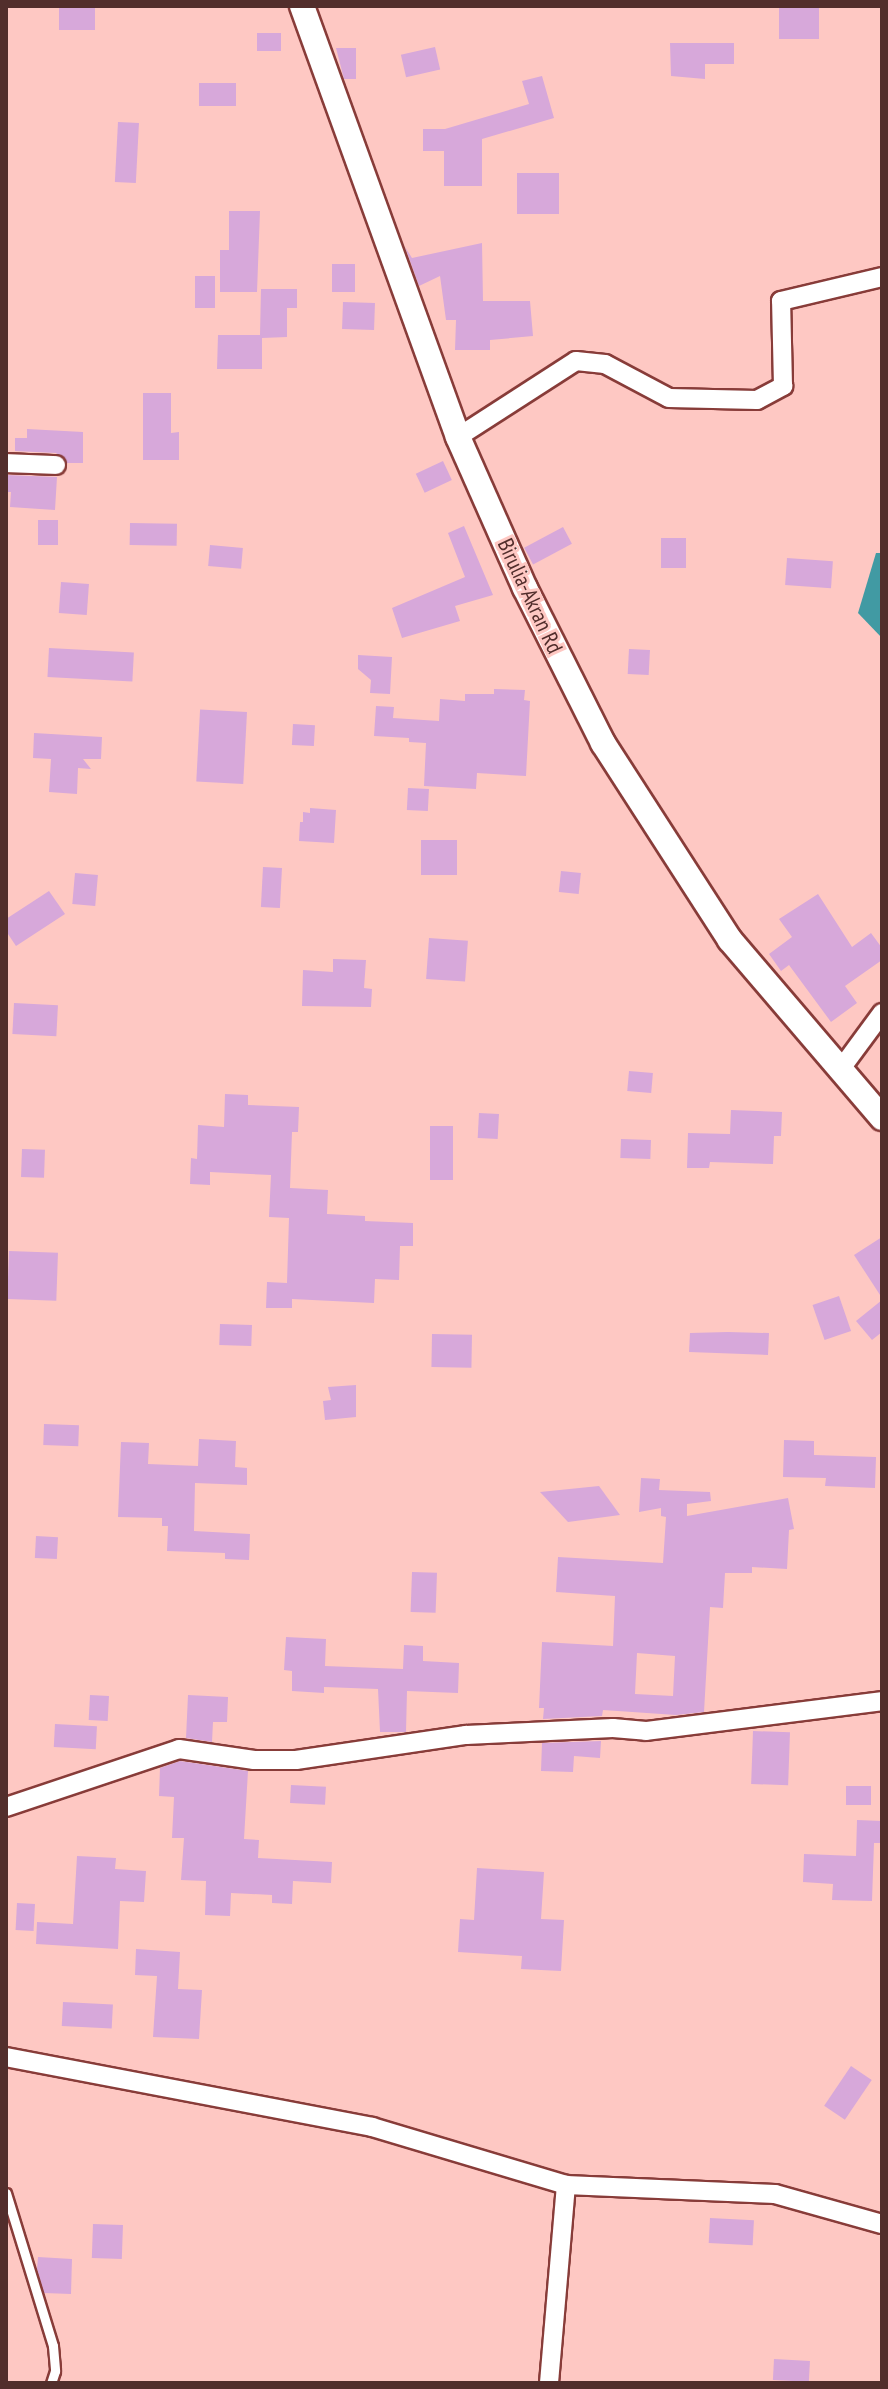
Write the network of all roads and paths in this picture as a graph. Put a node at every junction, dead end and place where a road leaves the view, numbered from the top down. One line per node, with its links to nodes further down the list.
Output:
1 (302, 6): 3 (street, Birulia-Akran Rd)
2 (882, 277): 3 (street)
3 (458, 437): 7 (street, Birulia-Akran Rd)
4 (6, 463): 5 (street)
5 (56, 465)
6 (882, 1013): 7 (street)
7 (840, 1070): 8 (street, Birulia-Akran Rd)
8 (882, 1118)
9 (882, 1701): 10 (street)
10 (6, 1807)
11 (6, 2057): 12 (street)
12 (566, 2185): 14 (street); 16 (street)
13 (6, 2193): 15 (lane)
14 (882, 2224)
15 (51, 2383)
16 (549, 2383)

